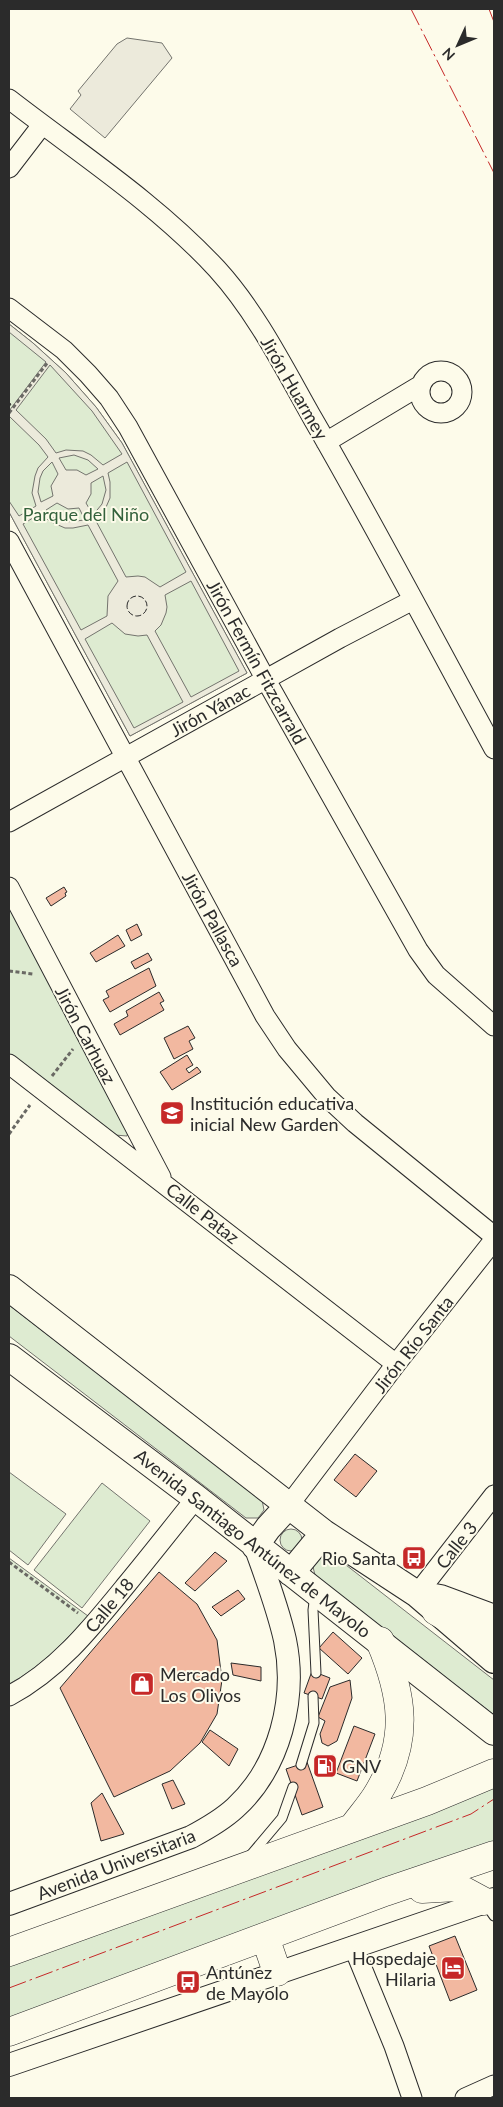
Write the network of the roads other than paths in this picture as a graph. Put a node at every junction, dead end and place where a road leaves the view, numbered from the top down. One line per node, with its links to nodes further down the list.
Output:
1 (9, 99): 2 (street, Jirón Huarmey)
2 (42, 125): 3 (street); 6 (street, Jirón Huarmey)
3 (9, 168)
4 (9, 308): 9 (street, Jirón Fermín Fitzcarrald)
5 (420, 385): 6 (street)
6 (326, 442): 8 (street, Jirón Huarmey)
7 (9, 541): 11 (street, Jirón Pallasca)
8 (412, 600): 9 (street, Jirón Yánac); 10 (street, Jirón Huarmey)
9 (266, 680): 11 (street, Jirón Yánac); 14 (street, Jirón Fermín Fitzcarrald)
10 (494, 750)
11 (124, 757): 12 (street, Jirón Yánac); 17 (street, Jirón Pallasca)
12 (9, 822)
13 (9, 887): 16 (street, Jirón Carhuaz)
14 (494, 1026)
15 (9, 1064): 16 (street, Calle Pataz)
16 (164, 1182): 21 (street, Calle Pataz)
17 (494, 1236)
18 (494, 1240): 21 (street, Jirón Río Santa)
19 (9, 1288): 24 (main road)
20 (9, 1357): 23 (main road, Avenida Santiago Antúnez de Mayolo)
21 (396, 1364): 24 (street, Jirón Río Santa)
22 (494, 1495): 29 (street, Calle 3)
23 (196, 1498): 26 (main road, Avenida Santiago Antúnez de Mayolo); 35 (street, Calle 18)
24 (289, 1505): 25 (main road); 26 (main road)
25 (324, 1533): 27 (main road); 29 (main road)
26 (255, 1546): 27 (main road, Avenida Santiago Antúnez de Mayolo); 45 (street, Avenida Universitaria)
27 (291, 1573): 28 (main road, Avenida Santiago Antúnez de Mayolo)
28 (316, 1592): 31 (main road, Avenida Santiago Antúnez de Mayolo); 34 (lane)
29 (427, 1603): 30 (main road); 32 (main road); 33 (main road)
30 (494, 1618)
31 (380, 1641): 37 (main road, Avenida Santiago Antúnez de Mayolo); 41 (main road)
32 (494, 1644)
33 (494, 1660)
34 (316, 1673)
35 (9, 1696)
36 (313, 1696): 38 (lane)
37 (494, 1732)
38 (301, 1764)
39 (494, 1773): 41 (main road)
40 (293, 1787): 43 (lane)
41 (354, 1827): 43 (main road)
42 (494, 1855): 44 (main road)
43 (240, 1869): 49 (main road)
44 (385, 1892): 46 (main road); 47 (main road)
45 (9, 1904)
46 (490, 1905): 48 (street)
47 (265, 1937): 50 (main road); 51 (main road)
48 (353, 1946): 50 (street); 54 (street)
49 (9, 1952)
50 (277, 1972): 52 (street)
51 (9, 2032)
52 (9, 2064)
53 (494, 2085): 55 (street)
54 (412, 2098)
55 (465, 2098)

